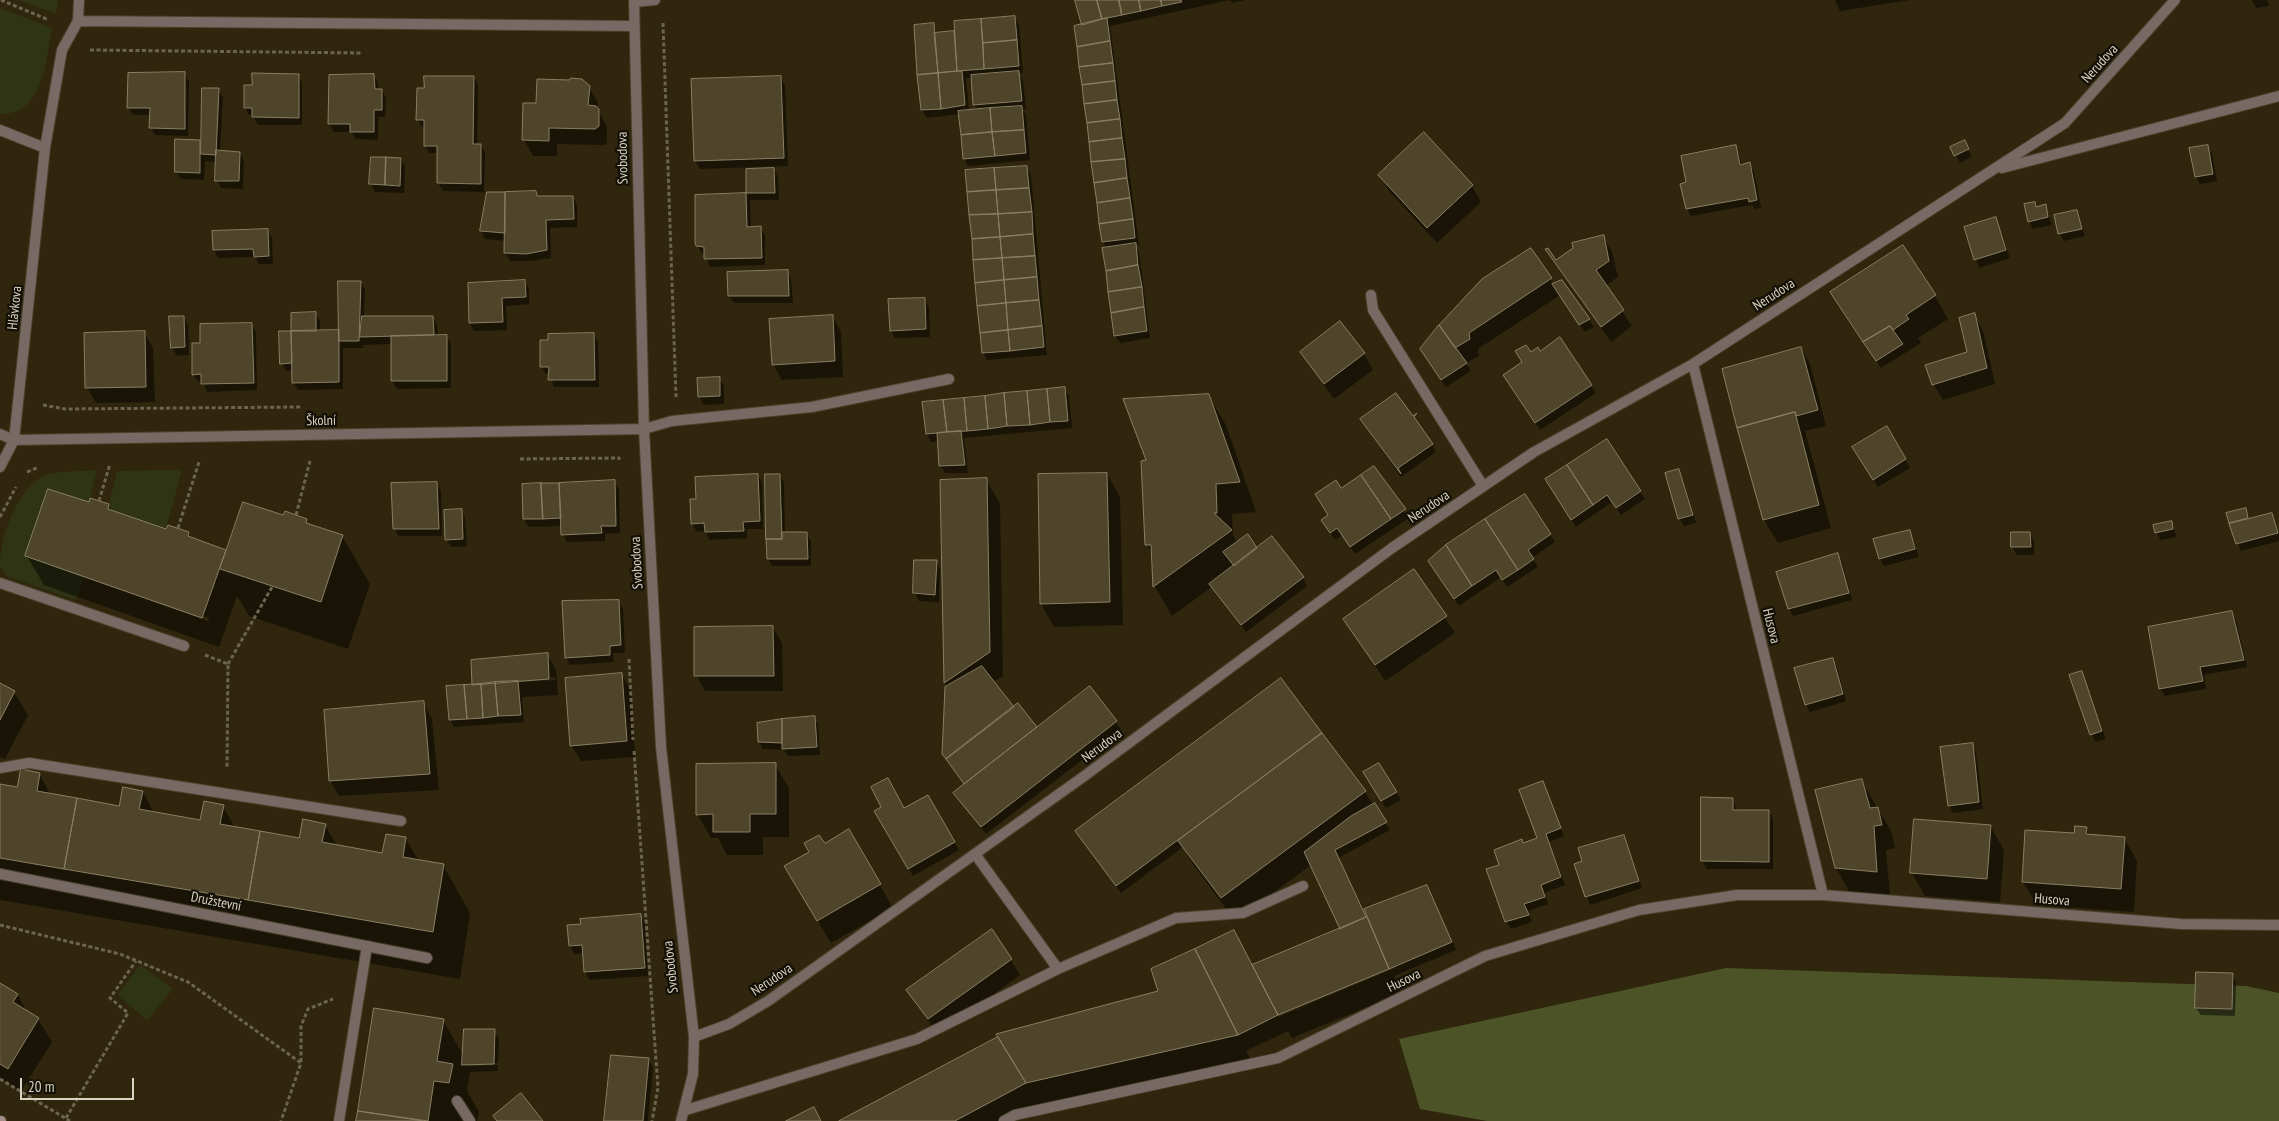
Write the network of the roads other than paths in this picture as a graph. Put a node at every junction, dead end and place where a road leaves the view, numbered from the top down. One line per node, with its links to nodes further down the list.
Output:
1 (79, 0): 5 (street, Hlávkova)
2 (655, 0): 4 (street)
3 (2175, 0): 10 (street, Nerudova)
4 (634, 1): 6 (street, Svobodova)
5 (76, 25): 6 (street); 9 (street, Hlávkova)
6 (634, 26): 14 (street, Svobodova)
7 (2279, 96): 10 (street)
8 (0, 130): 9 (street)
9 (45, 148): 16 (street, Hlávkova)
10 (1993, 171): 12 (street, Nerudova)
11 (1371, 296): 18 (street)
12 (1693, 364): 18 (street, Nerudova); 26 (street, Husova)
13 (949, 379): 14 (street, Školní)
14 (644, 429): 16 (street, Školní); 31 (street, Svobodova)
15 (0, 434): 16 (street, Školní)
16 (14, 440): 17 (street, Hlávkova)
17 (0, 467)
18 (1483, 486): 23 (street, Nerudova)
19 (0, 583): 20 (street)
20 (184, 646)
21 (0, 768): 22 (street)
22 (401, 821)
23 (975, 854): 30 (street); 31 (street, Nerudova)
24 (0, 874): 28 (street, Družstevní)
25 (1302, 886): 30 (street)
26 (1823, 895): 27 (street, Husova); 37 (street, Husova)
27 (2279, 925)
28 (367, 946): 29 (street, Družstevní); 34 (street)
29 (427, 958)
30 (1058, 969): 33 (street)
31 (694, 1037): 33 (street, Svobodova)
32 (458, 1101): 35 (street)
33 (686, 1110): 36 (street, Svobodova)
34 (339, 1121)
35 (470, 1121)
36 (681, 1121)
37 (1004, 1121)

